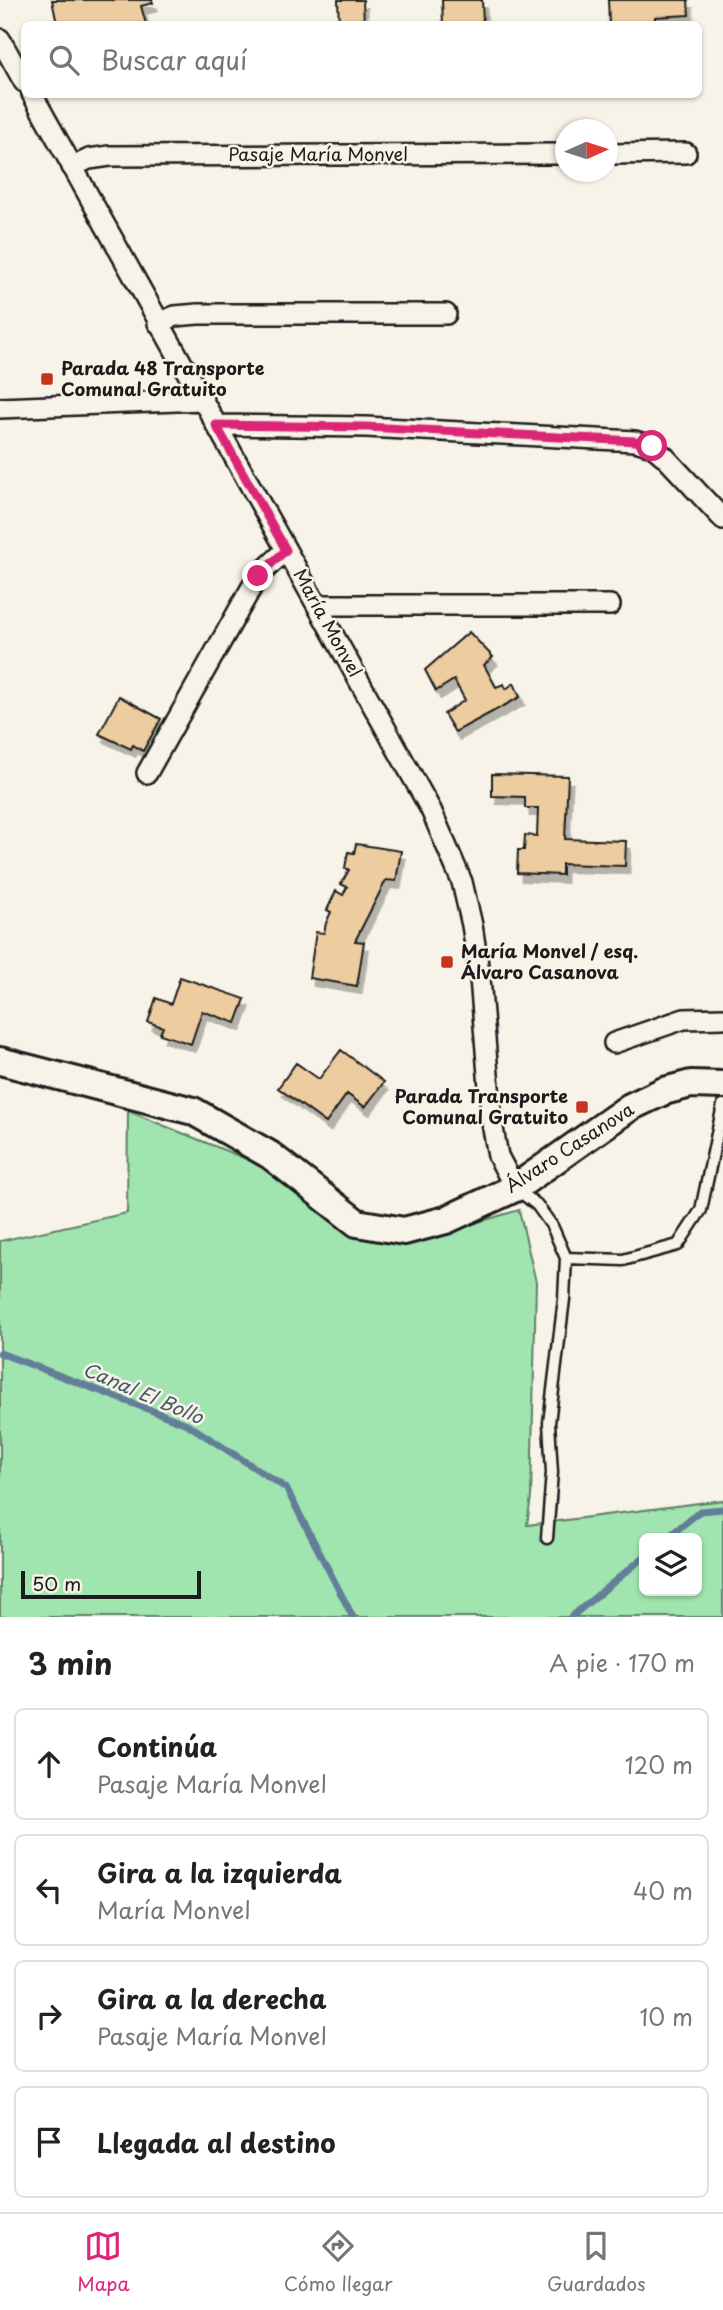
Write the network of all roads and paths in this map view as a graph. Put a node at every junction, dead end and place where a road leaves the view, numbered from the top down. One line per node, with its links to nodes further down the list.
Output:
1 (0, 39): 2 (street)
2 (21, 77)
3 (34, 98): 7 (street, María Monvel)
4 (686, 153): 6 (street)
5 (555, 154): 7 (street, Pasaje María Monvel)
6 (618, 154)
7 (72, 167): 9 (street, María Monvel)
8 (446, 314): 9 (street)
9 (159, 323): 10 (street, María Monvel)
10 (202, 400): 11 (street); 12 (street, María Monvel)
11 (0, 408)
12 (216, 425): 13 (street); 14 (street, María Monvel)
13 (723, 519)
14 (286, 550): 16 (street, María Monvel); 17 (street)
15 (610, 605): 16 (street)
16 (317, 606): 23 (street, María Monvel)
17 (147, 773)
18 (723, 1018): 19 (street)
19 (614, 1043)
20 (0, 1061): 23 (street, Álvaro Casanova)
21 (723, 1085): 23 (street, Álvaro Casanova)
22 (723, 1105): 24 (lane)
23 (514, 1188): 24 (lane)
24 (566, 1258): 25 (lane)
25 (547, 1538)

